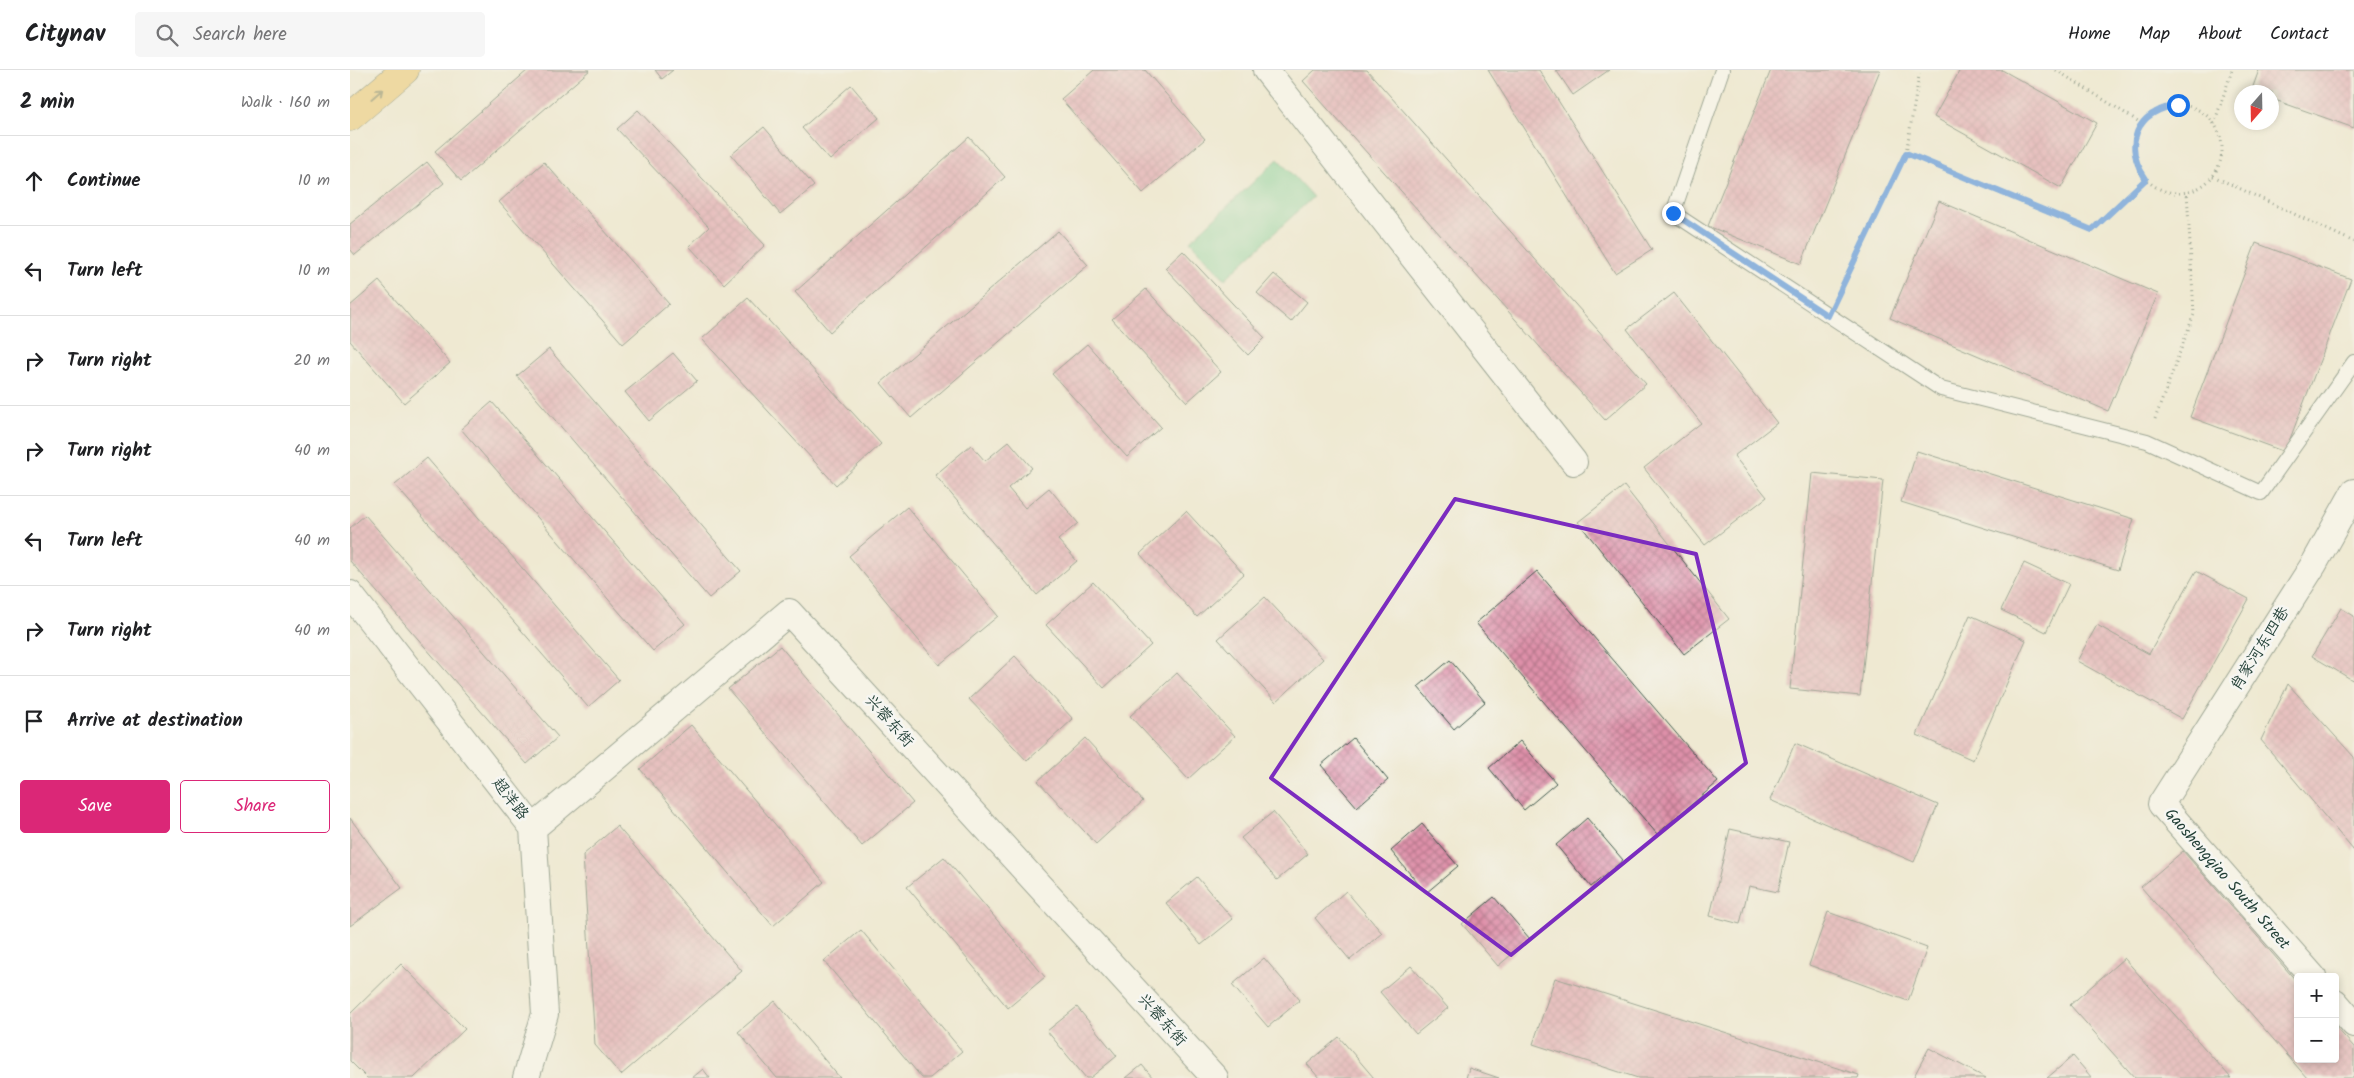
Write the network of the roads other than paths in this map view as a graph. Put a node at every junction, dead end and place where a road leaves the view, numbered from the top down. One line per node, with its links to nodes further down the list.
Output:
1 (405, 70): 4 (main road, one-way to 1)
2 (1266, 70): 6 (street)
3 (1722, 70): 5 (lane)
4 (350, 117)
5 (2354, 362)
6 (1574, 462)
7 (2354, 492): 9 (street, 肖家河东四巷)
8 (350, 594): 10 (street, 超洋路)
9 (2161, 804): 11 (street, Gaoshengqiao South Street)
10 (533, 828): 14 (street, 超洋路); 15 (street, 兴蓉东街)
11 (2309, 973)
12 (2339, 1007): 13 (street)
13 (2354, 1024)
14 (526, 1078)
15 (1215, 1078)

